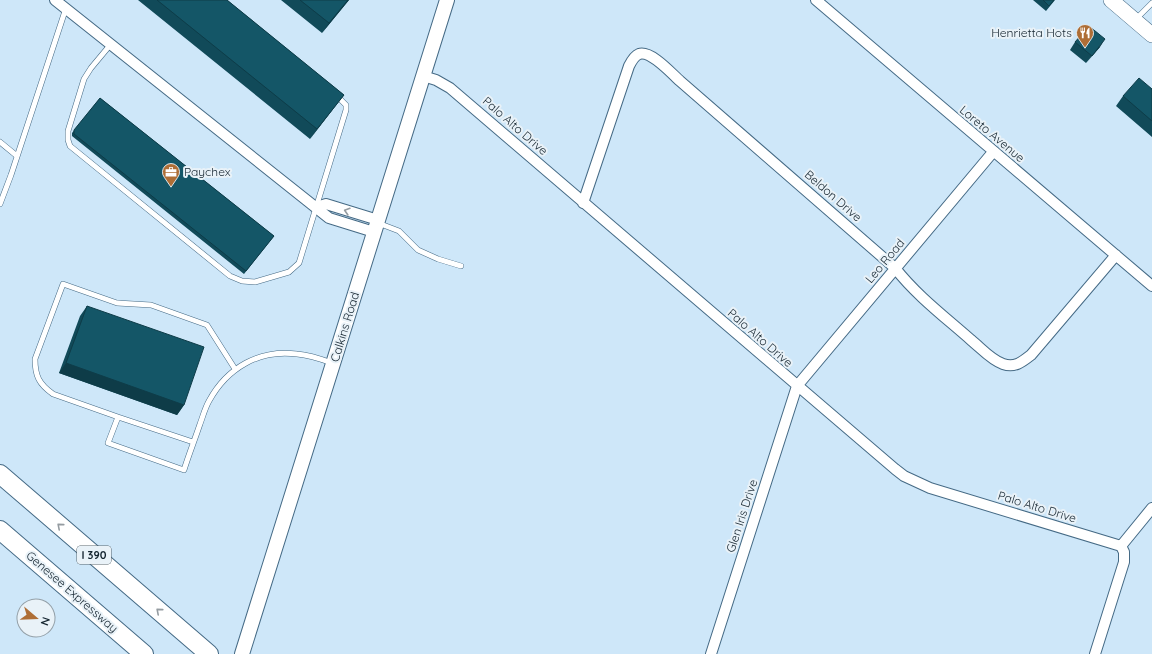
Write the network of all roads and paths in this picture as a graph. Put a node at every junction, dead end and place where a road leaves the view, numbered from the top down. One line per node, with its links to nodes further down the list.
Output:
1 (55, 0): 6 (street)
2 (447, 0): 10 (main road, Calkins Road)
3 (816, 0): 13 (street, Loreto Avenue)
4 (1112, 0): 7 (main road)
5 (1152, 3): 7 (lane)
6 (66, 8): 9 (street); 14 (lane)
7 (1135, 20): 8 (main road)
8 (1152, 35)
9 (110, 44): 17 (street); 17 (lane)
10 (423, 76): 15 (street, Palo Alto Drive); 18 (main road, Calkins Road)
11 (331, 90): 17 (lane)
12 (0, 142): 14 (lane)
13 (993, 152): 19 (street, Loreto Avenue); 21 (street, Leo Road)
14 (17, 156): 16 (lane)
15 (583, 203): 21 (street, Beldon Drive); 25 (street, Palo Alto Drive)
16 (0, 204)
17 (316, 207): 18 (street)
18 (376, 225): 20 (lane); 23 (main road, Calkins Road)
19 (1116, 255): 21 (street, Beldon Drive); 22 (street, Loreto Avenue)
20 (461, 266)
21 (895, 268): 25 (street, Leo Road)
22 (1152, 286)
23 (333, 363): 24 (lane); 34 (main road, Calkins Road)
24 (235, 369): 26 (lane); 27 (lane)
25 (797, 386): 31 (street, Palo Alto Drive); 35 (street, Glen Iris Drive)
26 (118, 417): 27 (lane); 27 (lane)
27 (193, 442)
28 (0, 474): 33 (highway, I 390, one-way to 28)
29 (1152, 508): 31 (street)
30 (0, 530): 32 (highway, Genesee Expressway)
31 (1121, 546): 36 (street)
32 (144, 654)
33 (209, 654)
34 (242, 654)
35 (711, 654)
36 (1095, 654)

